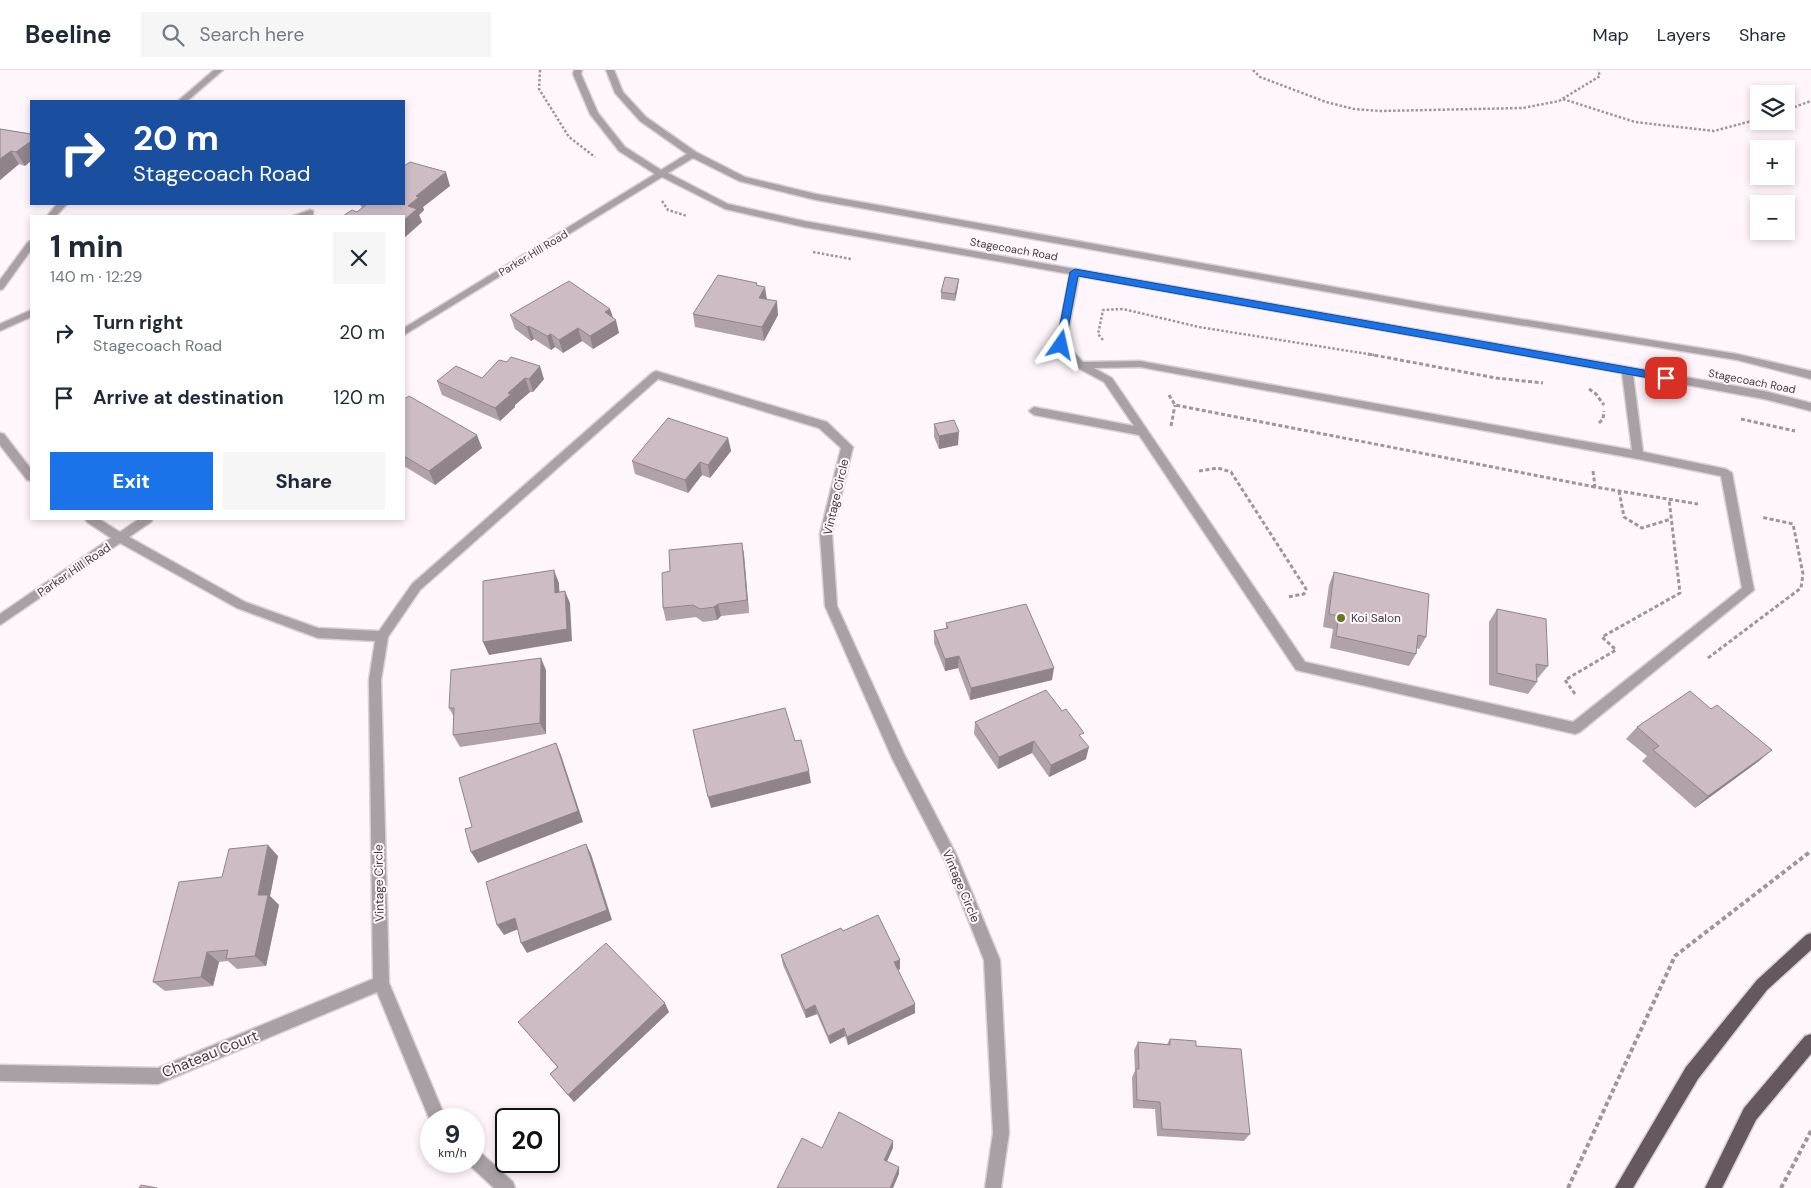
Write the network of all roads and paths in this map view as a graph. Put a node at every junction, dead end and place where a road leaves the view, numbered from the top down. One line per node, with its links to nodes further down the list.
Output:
1 (219, 70): 8 (street)
2 (540, 70): 13 (path)
3 (578, 70): 14 (street)
4 (610, 70): 12 (street)
5 (1253, 70): 7 (path)
6 (1598, 70): 7 (path)
7 (1562, 99): 11 (path)
8 (183, 100)
9 (1811, 101): 10 (path)
10 (1795, 107)
11 (1750, 121)
12 (693, 154): 14 (street, Parker Hill Road); 30 (street, Stagecoach Road)
13 (599, 160)
14 (662, 174): 21 (street, Stagecoach Road); 26 (street, Parker Hill Road)
15 (61, 205): 17 (street)
16 (310, 213): 18 (street)
17 (52, 215)
18 (302, 215)
19 (30, 245): 20 (street)
20 (10, 272): 22 (street); 23 (street)
21 (1075, 272): 28 (street); 29 (street, Stagecoach Road)
22 (0, 274)
23 (0, 287)
24 (30, 313): 25 (street)
25 (0, 328)
26 (405, 331)
27 (1111, 341): 31 (path)
28 (1080, 365): 39 (street); 41 (street)
29 (1627, 371): 35 (street, Stagecoach Road); 41 (street)
30 (1811, 374)
31 (1549, 383)
32 (1583, 387): 37 (path)
33 (1165, 388): 34 (path)
34 (1175, 405): 38 (path); 45 (path)
35 (1811, 407)
36 (1034, 411): 39 (street)
37 (1596, 425)
38 (1170, 427)
39 (1143, 432): 41 (street)
40 (0, 437): 44 (street)
41 (1638, 455)
42 (1593, 465): 45 (path)
43 (1195, 471): 53 (path)
44 (30, 477)
45 (1595, 487): 46 (path)
46 (1619, 491): 47 (path); 49 (path)
47 (1669, 500): 48 (path); 49 (path)
48 (1698, 504)
49 (1671, 519): 56 (path)
50 (93, 520): 52 (street)
51 (146, 520): 52 (street, Parker Hill Road)
52 (120, 538): 54 (street, Parker Hill Road); 55 (street)
53 (1284, 598)
54 (0, 620)
55 (382, 636): 59 (street, Vintage Circle); 66 (street, Vintage Circle)
56 (1568, 699)
57 (1811, 851): 67 (path)
58 (1811, 940): 68 (main road)
59 (381, 983): 61 (street, Chateau Court); 62 (street, Vintage Circle)
60 (1811, 1042): 69 (main road)
61 (0, 1073)
62 (433, 1108)
63 (1811, 1131): 70 (path)
64 (485, 1168): 65 (street)
65 (507, 1188)
66 (993, 1188)
67 (1568, 1188)
68 (1623, 1188)
69 (1714, 1188)
70 (1781, 1188)

